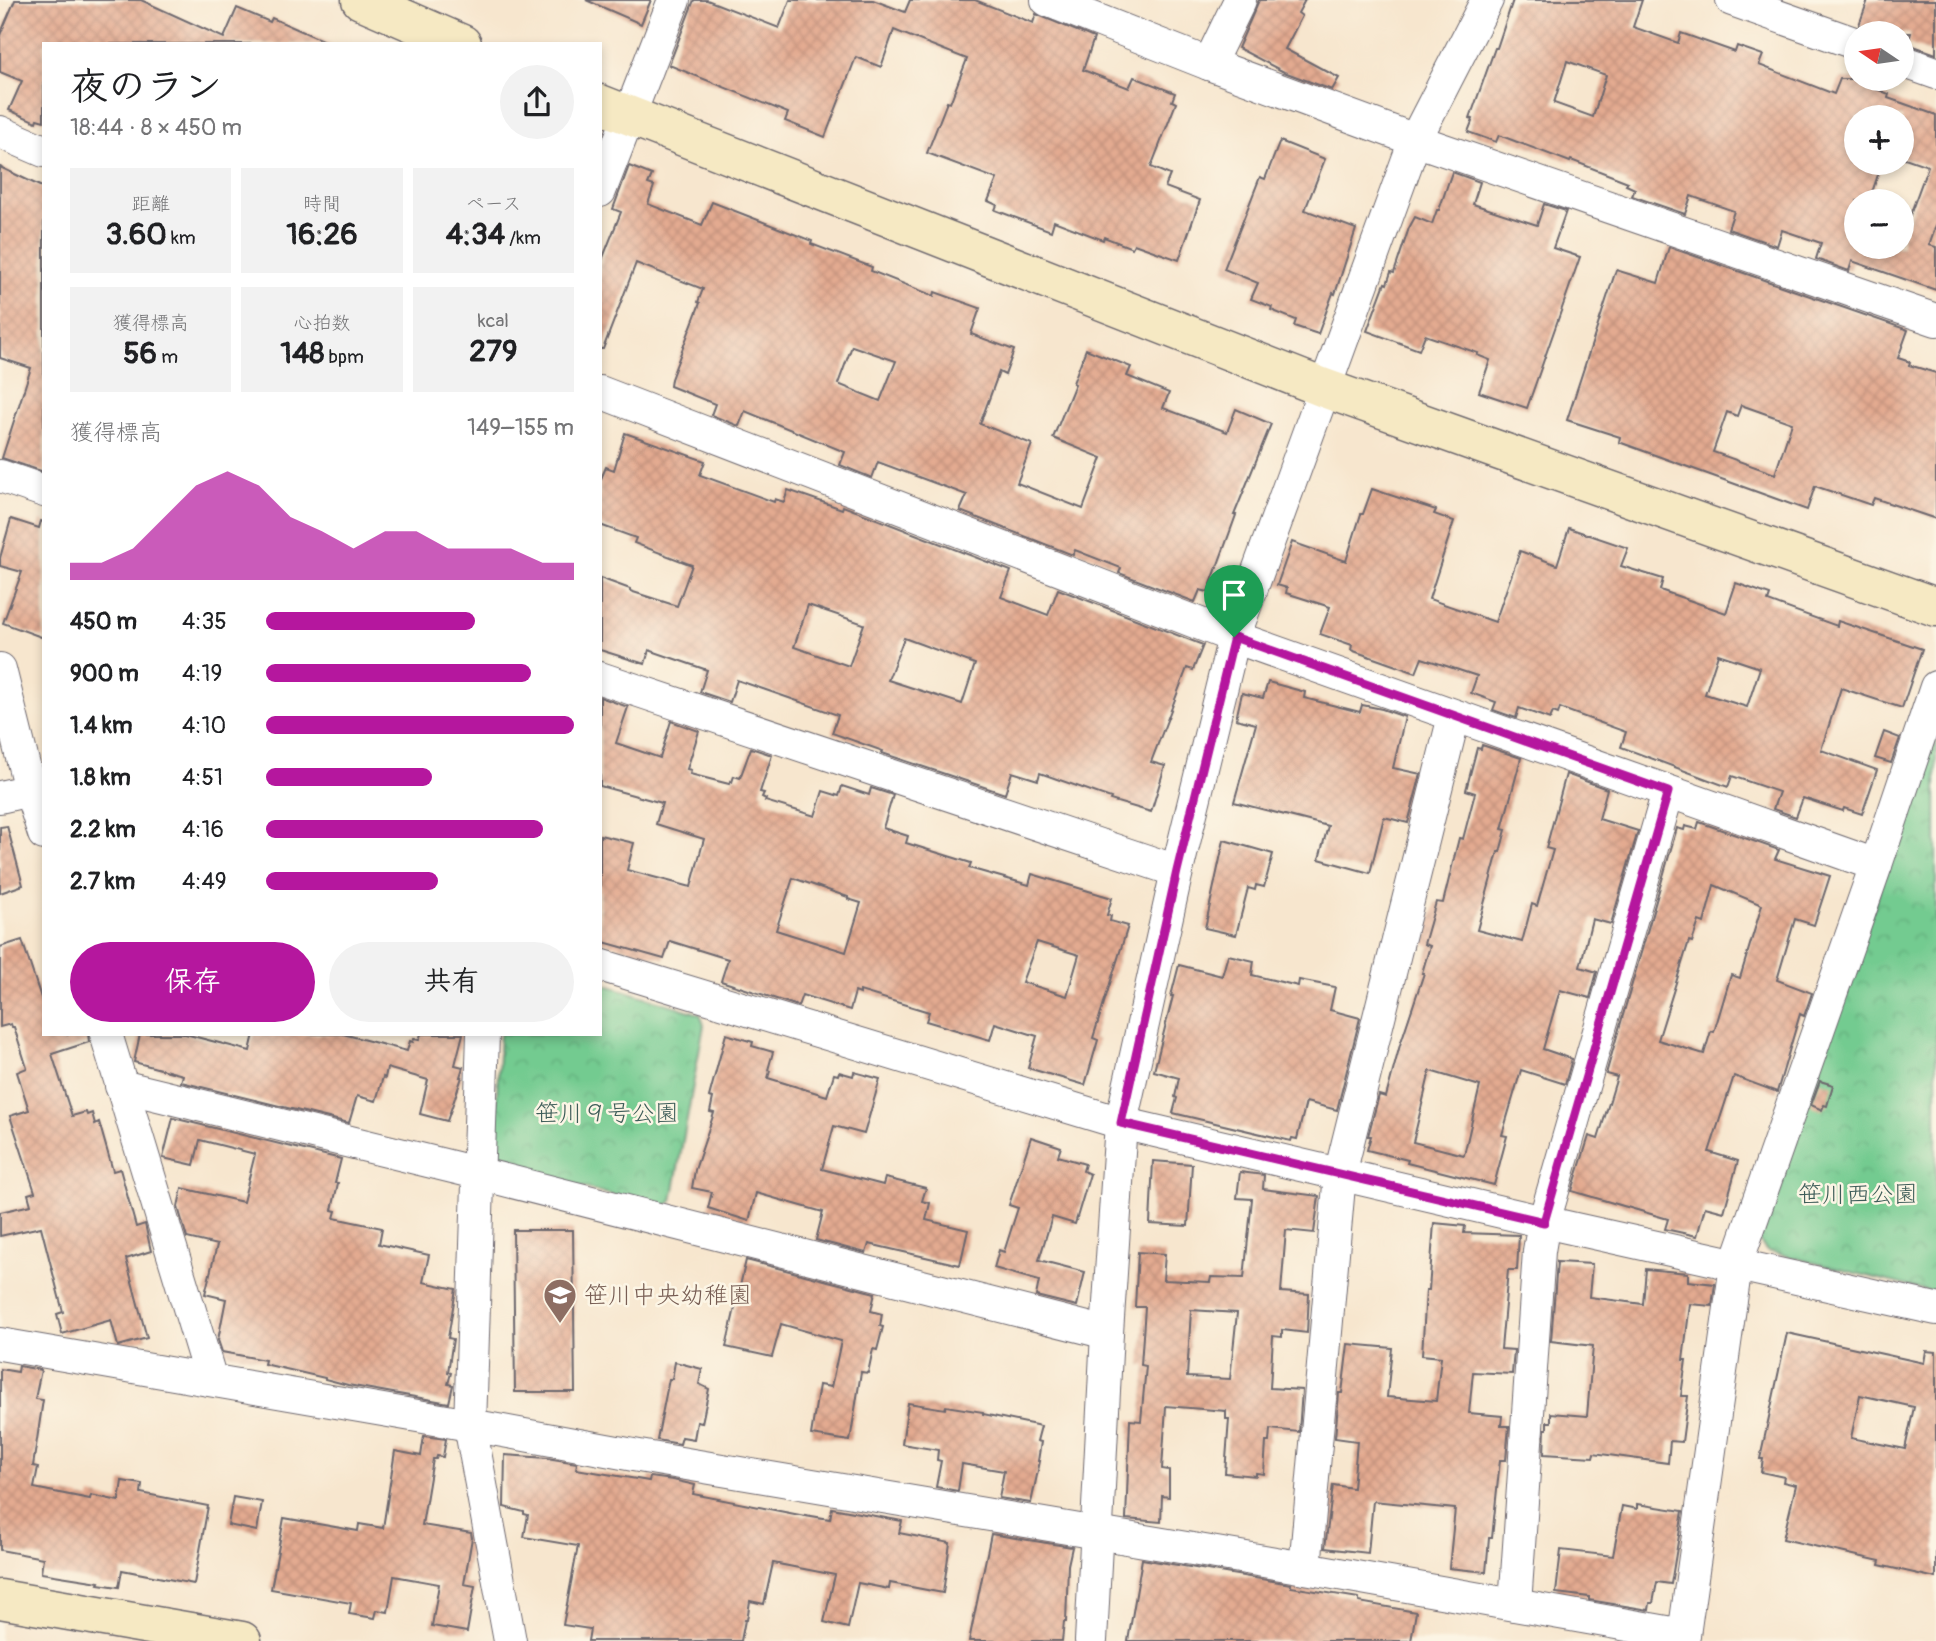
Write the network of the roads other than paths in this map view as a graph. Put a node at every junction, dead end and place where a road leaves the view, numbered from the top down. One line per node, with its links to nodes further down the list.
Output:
1 (361, 0): 8 (street)
2 (674, 0): 12 (street)
3 (1047, 0): 9 (street)
4 (1240, 0): 9 (street)
5 (1487, 0): 14 (street)
6 (1732, 0): 7 (street)
7 (1844, 39)
8 (457, 42)
9 (1209, 64): 14 (street)
10 (1914, 65): 11 (street)
11 (1936, 73)
12 (615, 110): 16 (street); 18 (street)
13 (0, 132): 15 (street)
14 (1415, 140): 17 (street); 18 (street)
15 (42, 150)
16 (602, 180)
17 (1936, 320)
18 (1324, 388): 22 (street); 23 (street)
19 (602, 394): 23 (street)
20 (0, 476): 21 (street)
21 (42, 490)
22 (1936, 607)
23 (1234, 637): 27 (street); 32 (street)
24 (0, 669): 29 (street)
25 (602, 679): 32 (street)
26 (1936, 687): 31 (street)
27 (1454, 716): 28 (street); 39 (street)
28 (1668, 792): 31 (street); 40 (street)
29 (25, 794): 30 (street)
30 (42, 830)
31 (1876, 865): 41 (street)
32 (1177, 871): 37 (street)
33 (602, 966): 37 (street)
34 (107, 1036): 36 (street)
35 (482, 1036): 38 (street)
36 (121, 1086): 38 (street); 45 (street)
37 (1121, 1123): 39 (street); 43 (street)
38 (477, 1172): 43 (street); 46 (street)
39 (1340, 1174): 40 (street); 48 (street)
40 (1544, 1222): 41 (street); 50 (street)
41 (1736, 1265): 42 (street); 50 (street)
42 (1936, 1309)
43 (1107, 1333): 47 (street)
44 (0, 1344): 45 (street)
45 (211, 1380): 46 (street)
46 (470, 1424): 47 (street); 52 (street)
47 (1095, 1533): 48 (street); 53 (street)
48 (1305, 1568): 50 (street)
49 (0, 1599): 51 (street)
50 (1516, 1605)
51 (242, 1641)
52 (510, 1641)
53 (1091, 1641)

